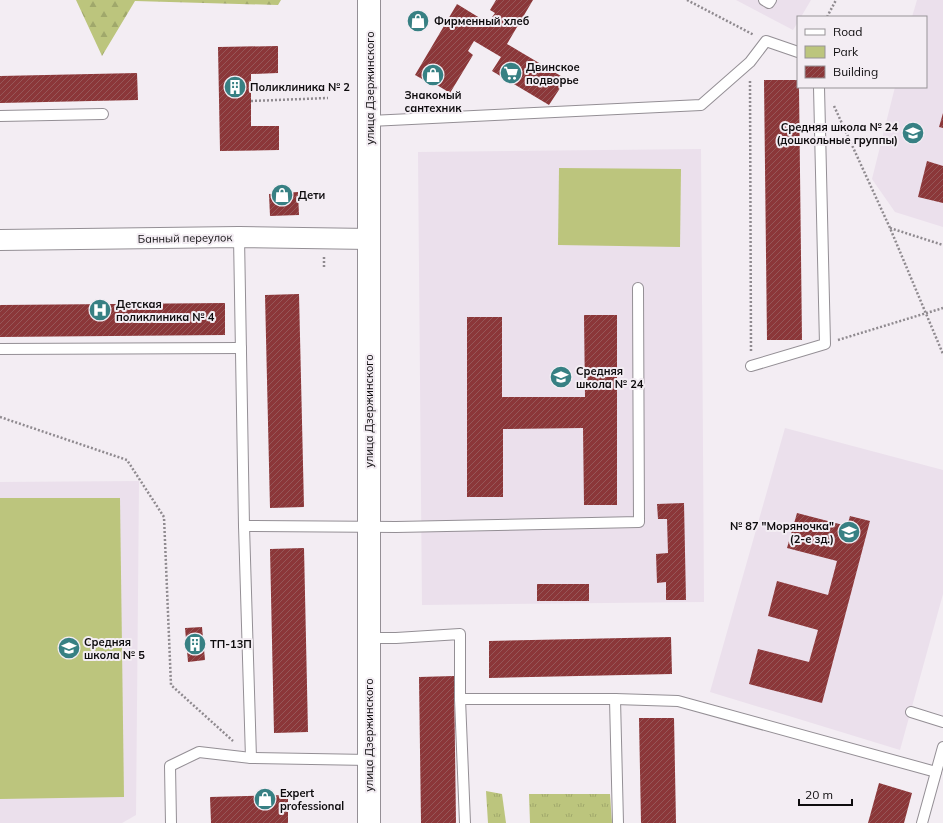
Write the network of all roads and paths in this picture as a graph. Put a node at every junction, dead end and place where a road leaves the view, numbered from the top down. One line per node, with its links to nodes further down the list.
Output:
1 (369, 0): 16 (street, улица Дзержинского)
2 (687, 0): 7 (path)
3 (764, 0): 4 (lane)
4 (771, 0)
5 (836, 0): 6 (path)
6 (828, 16)
7 (766, 41): 8 (lane); 9 (lane)
8 (797, 52)
9 (750, 62): 16 (lane); 29 (path)
10 (819, 88): 25 (lane)
11 (328, 98): 12 (path)
12 (251, 101)
13 (832, 101): 17 (path)
14 (103, 114): 15 (lane)
15 (0, 116)
16 (370, 122): 19 (street, улица Дзержинского)
17 (890, 228): 21 (path); 24 (path)
18 (239, 238): 19 (street, Банный переулок); 20 (street, Банный переулок); 27 (lane)
19 (369, 239): 32 (street, улица Дзержинского)
20 (0, 240)
21 (943, 245)
22 (638, 288): 32 (lane)
23 (943, 308): 24 (path)
24 (926, 313): 25 (path); 28 (path)
25 (825, 344): 29 (lane)
26 (0, 348): 27 (lane)
27 (241, 348): 31 (lane)
28 (943, 354)
29 (751, 366)
30 (0, 417): 39 (path)
31 (244, 526): 32 (lane); 39 (lane)
32 (369, 527): 33 (street, улица Дзержинского)
33 (369, 638): 34 (lane); 40 (street, улица Дзержинского)
34 (460, 699): 35 (lane); 44 (lane)
35 (615, 699): 41 (lane); 45 (lane)
36 (911, 712): 37 (lane)
37 (943, 722)
38 (943, 747): 41 (lane)
39 (251, 758): 40 (lane); 42 (lane)
40 (369, 760): 43 (street, улица Дзержинского)
41 (936, 772): 46 (lane)
42 (171, 823)
43 (369, 823)
44 (465, 823)
45 (618, 823)
46 (922, 823)

